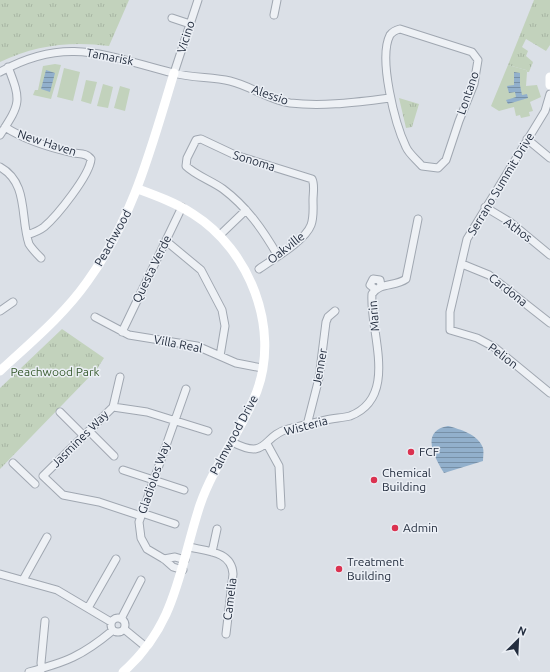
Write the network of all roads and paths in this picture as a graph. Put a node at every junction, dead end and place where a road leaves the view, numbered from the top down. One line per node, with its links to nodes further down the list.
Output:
1 (198, 0): 5 (street, Vicino)
2 (278, 0): 3 (street)
3 (274, 15)
4 (172, 18): 5 (street)
5 (190, 24): 8 (street, Vicino)
6 (8, 68): 7 (street, Tamarisk); 8 (street, Tamarisk); 14 (street)
7 (0, 72)
8 (174, 73): 12 (street, Alessio); 20 (street, Peachwood)
9 (550, 77): 10 (street)
10 (550, 85)
11 (550, 94): 13 (street, Serrano Summit Drive)
12 (390, 98): 12 (street, Lontano)
13 (548, 109): 16 (street, Serrano Summit Drive)
14 (5, 127): 15 (street); 25 (street, New Haven)
15 (0, 135)
16 (527, 139): 17 (street); 22 (street, Serrano Summit Drive)
17 (550, 158)
18 (0, 167): 25 (street)
19 (312, 179): 23 (street, Sonoma); 29 (street, Oakville)
20 (138, 189): 21 (street, Palmwood Drive); 42 (street, Peachwood)
21 (182, 207): 26 (street, Palmwood Drive); 27 (street, Questa Verde)
22 (485, 207): 28 (street, Athos); 31 (street, Serrano Summit Drive)
23 (246, 210): 26 (street); 29 (street)
24 (418, 219): 45 (street, Marin)
25 (27, 235): 30 (street)
26 (220, 235): 41 (street, Palmwood Drive)
27 (166, 241): 39 (street, Questa Verde); 40 (street)
28 (550, 255)
29 (278, 256): 32 (street, Oakville)
30 (41, 258)
31 (462, 264): 37 (street, Cardona); 38 (street, Serrano Summit Drive)
32 (259, 268)
33 (13, 302): 34 (street)
34 (0, 311)
35 (335, 311): 50 (street, Jenner)
36 (95, 317): 39 (street, Villa Real)
37 (550, 323)
38 (450, 330): 46 (street, Pelion)
39 (122, 332): 40 (street, Villa Real)
40 (220, 356): 41 (street, Villa Real)
41 (262, 368): 53 (street, Palmwood Drive)
42 (0, 371)
43 (120, 377): 47 (street, Jasmines Way)
44 (186, 389): 49 (street, Gladiolos Way)
45 (375, 390): 50 (street, Wisteria)
46 (550, 394)
47 (113, 407): 49 (street); 52 (street, Jasmines Way)
48 (60, 412): 52 (street)
49 (175, 421): 51 (street); 58 (street, Gladiolos Way)
50 (307, 425): 54 (street, Wisteria)
51 (208, 431)
52 (86, 433): 55 (street); 62 (street, Jasmines Way)
53 (232, 442): 54 (street, Wisteria); 66 (street, Palmwood Drive)
54 (267, 444): 61 (street)
55 (114, 456)
56 (13, 463): 59 (street)
57 (123, 470): 58 (street)
58 (153, 481): 60 (street); 62 (street, Gladiolos Way)
59 (35, 484)
60 (184, 490)
61 (281, 506)
62 (141, 514): 63 (street); 69 (street, Gladiolos Way)
63 (175, 524)
64 (217, 529): 67 (street)
65 (47, 537): 73 (street)
66 (189, 546): 67 (street, Camelia); 70 (street, Palmwood Drive)
67 (212, 552): 81 (street, Camelia)
68 (116, 559): 75 (street)
69 (164, 559): 70 (street, Gladiolos Way); 71 (street, Gladiolos Way)
70 (185, 560): 71 (street, Palmwood Drive)
71 (183, 570): 82 (street, Palmwood Drive)
72 (0, 574): 73 (street)
73 (23, 580): 75 (street)
74 (141, 580): 76 (street)
75 (88, 608): 78 (street)
76 (121, 619): 78 (street); 80 (street)
77 (45, 621): 83 (street)
78 (111, 622): 79 (street)
79 (112, 630): 80 (street); 83 (street)
80 (124, 630): 82 (street)
81 (226, 634)
82 (146, 647): 85 (street, Palmwood Drive)
83 (42, 668): 84 (street)
84 (29, 672)
85 (123, 672)

